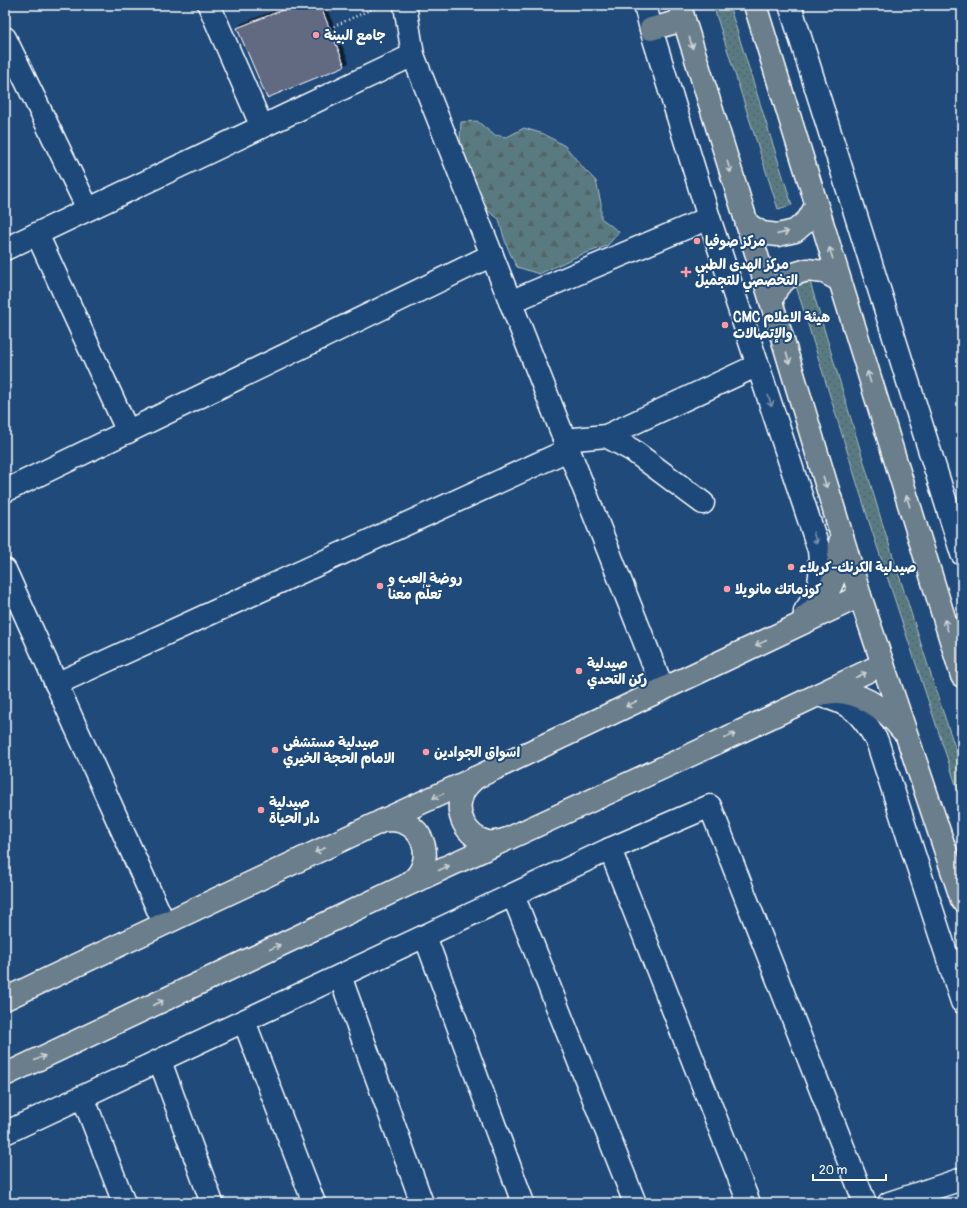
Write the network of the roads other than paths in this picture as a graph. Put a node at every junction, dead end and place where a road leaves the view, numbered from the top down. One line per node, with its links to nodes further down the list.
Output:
1 (209, 5): 10 (street)
2 (405, 5): 9 (street)
3 (645, 5): 7 (street)
4 (755, 5): 11 (main road)
5 (790, 5): 28 (street)
6 (682, 12): 7 (main road); 14 (main road, one-way to 14)
7 (651, 29): 13 (street)
8 (5, 38): 12 (street)
9 (413, 55): 10 (street); 17 (street)
10 (262, 127): 12 (street)
11 (816, 206): 14 (main road, one-way to 11); 18 (main road, one-way to 11)
12 (88, 209): 15 (street)
13 (709, 218): 20 (street); 21 (street)
14 (747, 224): 19 (main road)
15 (37, 234): 16 (street); 22 (street)
16 (5, 249)
17 (492, 255): 20 (street); 22 (street)
18 (839, 280): 19 (main road); 34 (main road, one-way to 18)
19 (771, 301): 27 (main road, one-way to 27)
20 (510, 302): 24 (street)
21 (758, 365): 23 (street); 32 (street, one-way to 32)
22 (128, 432): 25 (street)
23 (606, 436): 24 (street); 26 (street)
24 (566, 445): 35 (street); 36 (street)
25 (5, 491)
26 (703, 503)
27 (837, 521): 31 (main road); 32 (main road)
28 (957, 523): 29 (street)
29 (962, 554)
30 (5, 570): 35 (street)
31 (860, 596): 32 (main road); 33 (main road)
32 (784, 632): 36 (main road, one-way to 36)
33 (883, 664): 37 (main road, one-way to 33); 38 (main road)
34 (962, 676)
35 (56, 684): 46 (street)
36 (663, 689): 39 (main road, one-way to 39)
37 (818, 695): 38 (main road); 41 (main road, one-way to 37); 50 (street)
38 (907, 736): 45 (main road)
39 (475, 778): 40 (main road, one-way to 40); 41 (main road)
40 (382, 821): 43 (main road); 46 (main road, one-way to 46)
41 (506, 840): 43 (main road, one-way to 41)
42 (610, 849): 44 (street); 63 (street); 64 (street)
43 (407, 885): 53 (main road, one-way to 43)
44 (513, 895): 47 (street); 62 (street)
45 (962, 900)
46 (164, 923): 49 (main road)
47 (425, 936): 48 (street); 61 (street)
48 (340, 976): 51 (street); 60 (street)
49 (5, 998)
50 (962, 1002)
51 (244, 1021): 52 (street); 59 (street)
52 (160, 1061): 54 (street); 58 (street)
53 (5, 1075)
54 (83, 1097): 55 (street); 57 (street)
55 (5, 1133)
56 (962, 1179): 65 (street)
57 (124, 1203)
58 (212, 1203)
59 (314, 1203)
60 (422, 1203)
61 (523, 1203)
62 (635, 1203)
63 (749, 1203)
64 (865, 1203)
65 (889, 1203)

